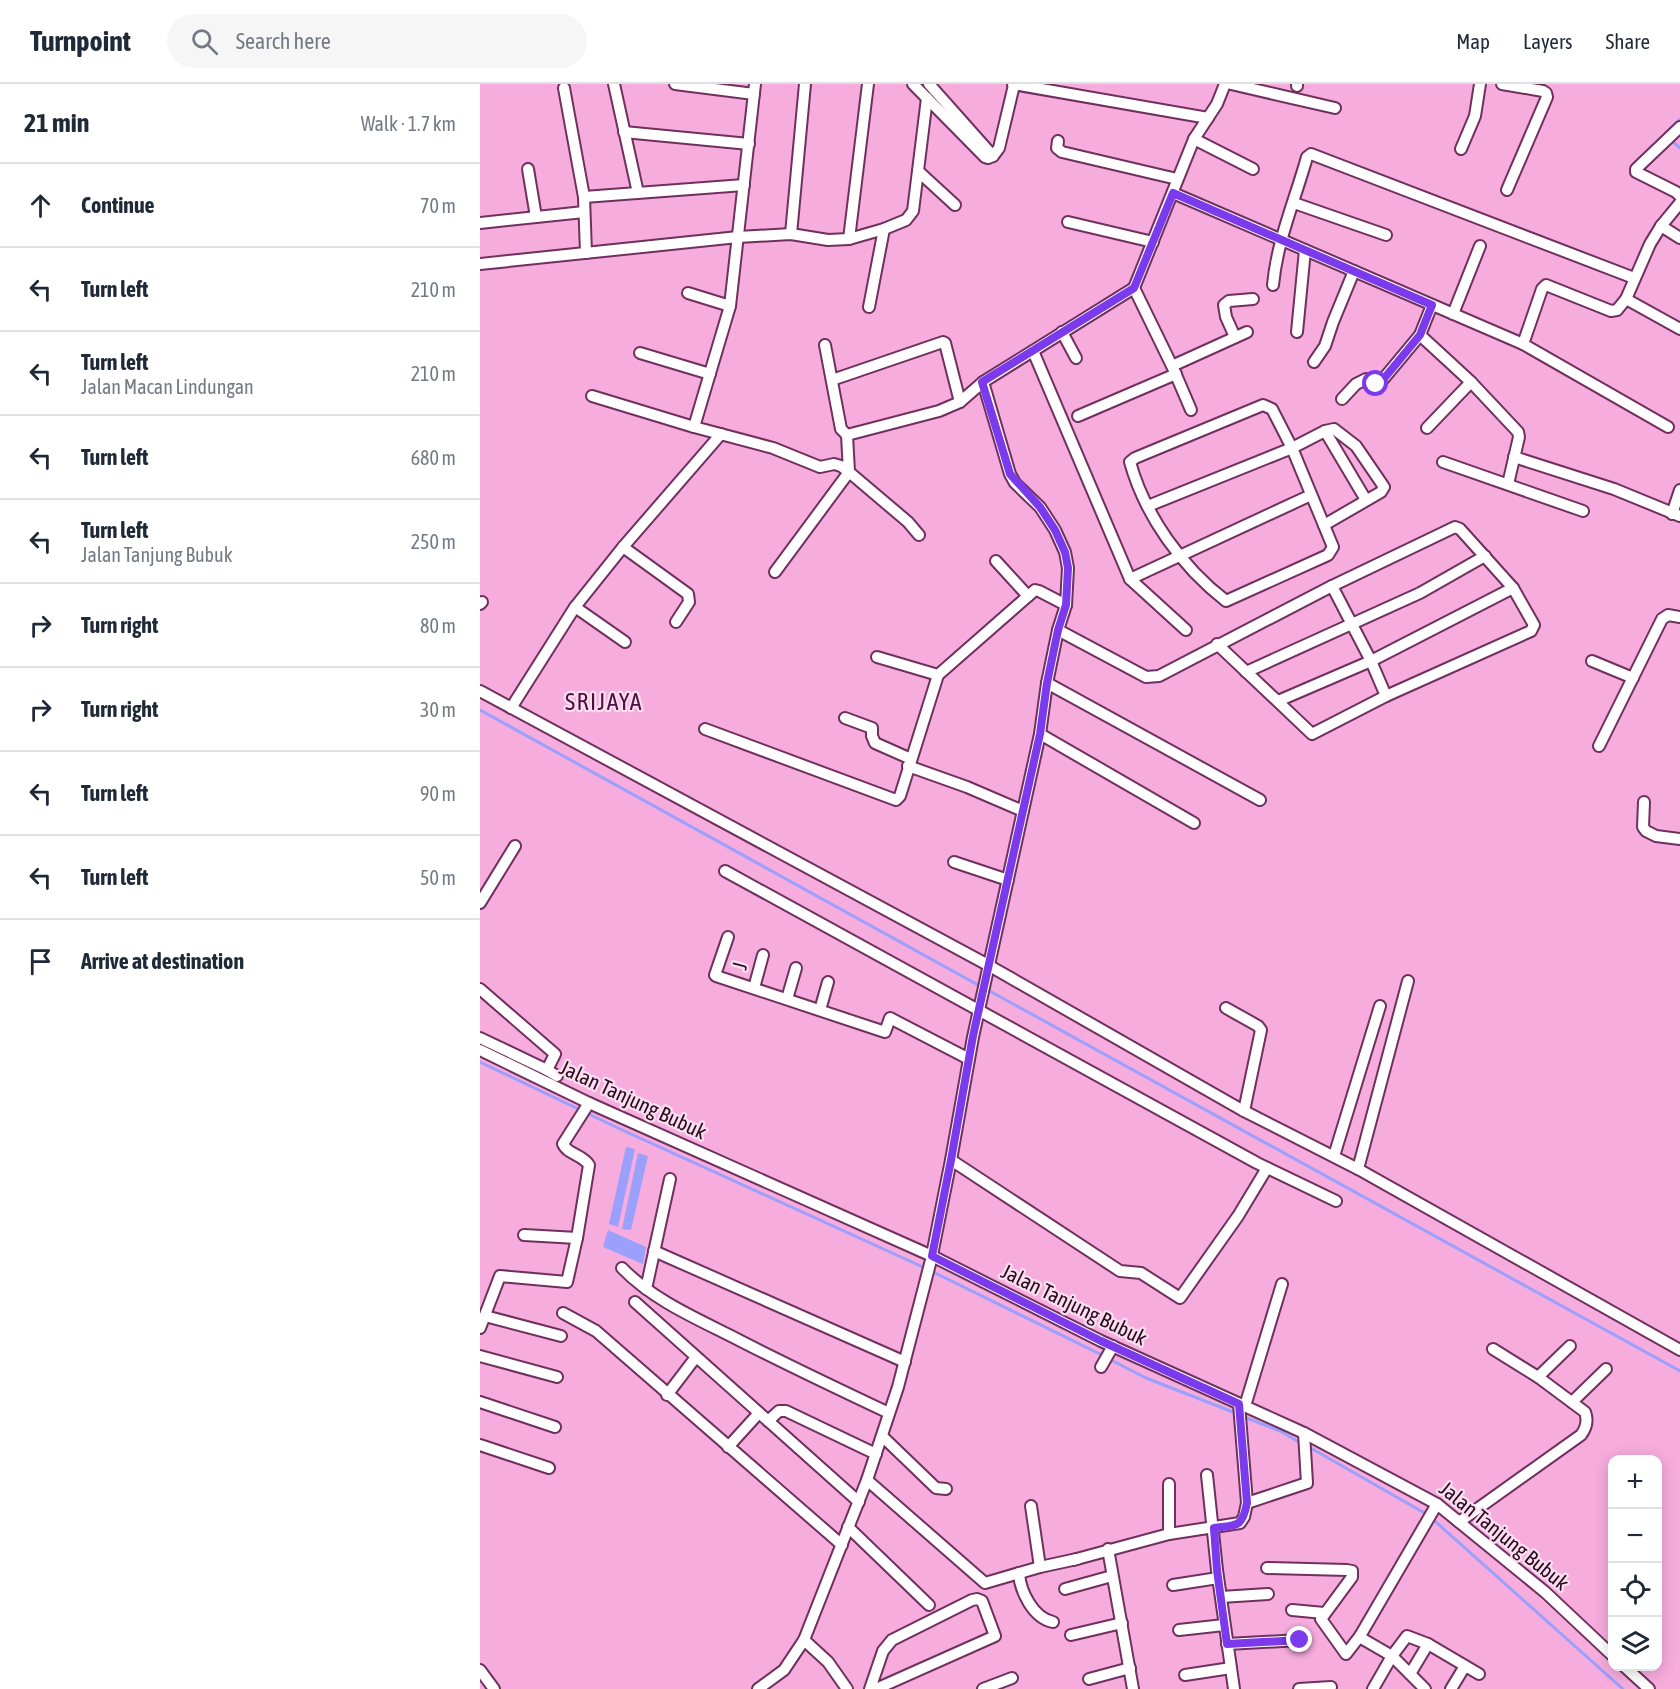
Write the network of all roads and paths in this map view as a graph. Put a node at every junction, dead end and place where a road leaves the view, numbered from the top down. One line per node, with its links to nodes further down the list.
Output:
1 (614, 84): 18 (street)
2 (675, 84): 13 (street)
3 (805, 84): 43 (street)
4 (868, 84): 47 (street)
5 (913, 84): 14 (street)
6 (929, 84): 23 (street)
7 (1013, 84): 16 (street); 23 (street)
8 (1225, 84): 16 (street)
9 (1231, 84): 15 (street)
10 (1480, 84): 22 (street)
11 (1502, 84): 29 (street)
12 (564, 88): 33 (street)
13 (755, 89): 21 (street)
14 (927, 98): 23 (street); 26 (street)
15 (1335, 108)
16 (1208, 118): 19 (street)
17 (1680, 127): 32 (street)
18 (624, 132): 21 (street); 30 (street)
19 (1194, 139): 25 (street); 27 (street)
20 (1058, 141): 27 (street)
21 (749, 144): 28 (street)
22 (1461, 149)
23 (993, 156)
24 (528, 169): 38 (street)
25 (1253, 169)
26 (918, 171): 36 (street); 42 (street)
27 (1177, 179): 31 (street)
28 (744, 185): 30 (street); 45 (street)
29 (1507, 190)
30 (638, 193): 33 (street)
31 (1173, 193): 48 (street); 49 (street)
32 (1680, 196)
33 (584, 197): 37 (street)
34 (1294, 203): 44 (street); 48 (street); 55 (street)
35 (1680, 203): 41 (street)
36 (955, 206)
37 (584, 213): 38 (street); 52 (street)
38 (536, 217): 40 (street)
39 (1068, 222): 49 (street)
40 (480, 223)
41 (1660, 226): 46 (street); 55 (street)
42 (884, 229): 47 (street); 63 (street)
43 (791, 234): 45 (street); 47 (street)
44 (1386, 235)
45 (738, 237): 52 (street); 62 (street)
46 (1680, 238)
47 (849, 239)
48 (1281, 240): 51 (street); 56 (street)
49 (1153, 242): 57 (street)
50 (1480, 246): 64 (street)
51 (1305, 250): 54 (street); 68 (street)
52 (586, 253): 53 (street)
53 (480, 264)
54 (1354, 271): 61 (street); 76 (street)
55 (1634, 278): 60 (street)
56 (1273, 285)
57 (1134, 288): 66 (street); 77 (street)
58 (688, 293): 62 (street)
59 (1253, 299): 70 (street)
60 (1626, 299): 65 (street); 71 (street)
61 (1432, 305): 64 (street); 69 (street)
62 (730, 306): 78 (street)
63 (869, 308)
64 (1454, 314): 71 (street)
65 (1680, 329)
66 (1062, 332): 73 (street); 75 (street)
67 (1246, 332): 70 (street)
68 (1297, 332)
69 (1420, 335): 81 (street); 83 (street)
70 (1234, 337): 77 (street)
71 (1523, 344): 88 (street)
72 (825, 345): 79 (street)
73 (1033, 351): 80 (street); 111 (street)
74 (640, 354): 78 (street)
75 (1076, 358)
76 (1314, 362)
77 (1174, 370): 85 (street); 86 (street)
78 (710, 374): 87 (street)
79 (832, 380): 84 (street); 92 (street)
80 (982, 382): 84 (street); 115 (street)
81 (1471, 382): 89 (street); 94 (street)
82 (592, 396): 87 (street)
83 (1342, 399)
84 (960, 402): 92 (street)
85 (1191, 410)
86 (1078, 416)
87 (694, 427): 91 (street)
88 (1668, 427)
89 (1427, 428)
90 (1325, 431): 93 (street); 100 (street); 100 (street)
91 (721, 434): 96 (street); 106 (street)
92 (847, 435): 96 (street)
93 (1292, 448): 99 (street); 101 (street); 101 (street)
94 (1514, 457): 97 (street); 103 (street)
95 (1443, 462): 97 (street)
96 (849, 472): 105 (street); 110 (street)
97 (1508, 484): 102 (street)
98 (1680, 490): 103 (street)
99 (1311, 495): 104 (street); 107 (street)
100 (1366, 500): 104 (street)
101 (1148, 506): 107 (street)
102 (1583, 512)
103 (1676, 515)
104 (1324, 525): 107 (street)
105 (919, 535)
106 (623, 547): 116 (street); 118 (street)
107 (1178, 556): 111 (street)
108 (1485, 556): 112 (street); 113 (street); 119 (street)
109 (996, 561): 114 (street)
110 (776, 572)
111 (1130, 579): 121 (street)
112 (1332, 586): 119 (street); 123 (street)
113 (1513, 588): 125 (street); 132 (street)
114 (1029, 596): 115 (street); 128 (street)
115 (1066, 605): 120 (street)
116 (575, 607): 122 (street); 134 (street)
117 (1680, 617): 129 (street)
118 (676, 622)
119 (1353, 624): 125 (street); 127 (street)
120 (1058, 630): 123 (street); 130 (street)
121 (1186, 630)
122 (625, 642)
123 (1217, 644): 127 (street)
124 (877, 657): 128 (street)
125 (1371, 661): 132 (street); 133 (street)
126 (1592, 661): 129 (street)
127 (1246, 672): 133 (street)
128 (938, 675): 139 (street)
129 (1633, 678): 138 (street)
130 (1047, 683): 137 (street); 140 (street)
131 (480, 691): 134 (street)
132 (1386, 696): 133 (street)
133 (1278, 701)
134 (511, 708): 155 (street)
135 (845, 718): 139 (street)
136 (705, 729): 139 (street)
137 (1040, 734): 142 (street); 143 (street)
138 (1599, 746)
139 (910, 763): 142 (street)
140 (1260, 800)
141 (1644, 802): 144 (street)
142 (1023, 811): 149 (street)
143 (1194, 823)
144 (1680, 839)
145 (515, 846): 150 (street)
146 (954, 861): 149 (street)
147 (725, 871): 161 (street)
148 (480, 879): 150 (street)
149 (1008, 880): 155 (street)
150 (491, 886): 151 (street)
151 (480, 903)
152 (728, 937): 158 (street)
153 (763, 955): 158 (street, J)
154 (796, 968): 160 (street)
155 (988, 969): 161 (street); 170 (street)
156 (1408, 981): 174 (street)
157 (828, 982): 164 (street)
158 (754, 988): 160 (street)
159 (480, 989): 168 (street)
160 (787, 999): 164 (street)
161 (980, 1006): 167 (street); 173 (street)
162 (1380, 1006): 171 (street)
163 (1226, 1008): 170 (street)
164 (820, 1010): 167 (street)
165 (480, 1038): 168 (street)
166 (480, 1050): 168 (street, Jalan Tanjung Bubuk)
167 (969, 1059): 172 (street)
168 (551, 1076): 169 (street, Jalan Tanjung Bubuk)
169 (586, 1106): 178 (street); 180 (street, Jalan Tanjung Bubuk)
170 (1244, 1111): 171 (street)
171 (1334, 1156): 174 (street)
172 (951, 1160): 173 (street); 180 (street)
173 (1267, 1168): 176 (street)
174 (1358, 1168): 192 (street)
175 (670, 1179): 179 (street)
176 (1336, 1201)
177 (524, 1235): 178 (street)
178 (577, 1238): 186 (street)
179 (654, 1251): 183 (street); 195 (street)
180 (931, 1258): 189 (street, Jalan Tanjung Bubuk); 195 (street)
181 (622, 1268): 183 (street)
182 (1282, 1284): 203 (street)
183 (646, 1289): 205 (street)
184 (635, 1302): 194 (street)
185 (563, 1313): 200 (street)
186 (485, 1316): 187 (street); 188 (street)
187 (480, 1328)
188 (561, 1336)
189 (1113, 1346): 196 (street); 203 (street, Jalan Tanjung Bubuk)
190 (1570, 1347): 199 (street)
191 (1492, 1348): 199 (street)
192 (1680, 1350)
193 (480, 1356): 198 (street)
194 (696, 1357): 200 (street); 204 (street)
195 (905, 1362): 205 (street)
196 (1101, 1367)
197 (1606, 1369): 202 (street)
198 (557, 1377)
199 (1538, 1377): 202 (street)
200 (667, 1395): 211 (street)
201 (480, 1402): 207 (street)
202 (1572, 1402): 222 (street)
203 (1241, 1407): 208 (street, Jalan Tanjung Bubuk); 219 (street)
204 (759, 1413): 206 (street); 211 (street)
205 (889, 1413): 209 (street)
206 (768, 1421): 212 (street); 218 (street)
207 (555, 1428)
208 (1304, 1435): 219 (street); 221 (street, Jalan Tanjung Bubuk)
209 (882, 1436): 212 (street); 217 (street)
210 (480, 1444): 213 (street)
211 (728, 1447): 226 (street)
212 (876, 1454): 215 (street)
213 (549, 1468)
214 (1207, 1475): 224 (street)
215 (867, 1480): 218 (street); 230 (street)
216 (1169, 1484): 225 (street)
217 (945, 1489)
218 (859, 1502): 223 (street)
219 (1247, 1503): 224 (street)
220 (1031, 1506): 228 (street)
221 (1435, 1507): 222 (street, Jalan Tanjung Bubuk); 245 (street)
222 (1460, 1522): 250 (street, Jalan Tanjung Bubuk)
223 (848, 1527): 226 (street); 237 (street)
224 (1214, 1528): 225 (street); 232 (street)
225 (1169, 1534): 227 (street)
226 (842, 1545): 246 (street)
227 (1108, 1550): 228 (street); 231 (street)
228 (1040, 1567): 230 (street)
229 (1267, 1568): 239 (street)
230 (1019, 1573): 240 (street)
231 (1112, 1576): 234 (street); 241 (street)
232 (1218, 1578): 233 (street); 236 (street)
233 (1173, 1585)
234 (1065, 1589)
235 (1268, 1594): 236 (street)
236 (1221, 1597): 242 (street)
237 (929, 1605)
238 (1292, 1610): 239 (street)
239 (1324, 1613): 245 (street)
240 (1053, 1622)
241 (1122, 1623): 244 (street); 253 (street)
242 (1224, 1625): 243 (street); 248 (street)
243 (1179, 1630)
244 (1071, 1635)
245 (1360, 1636): 251 (street)
246 (804, 1640): 264 (street); 265 (street)
247 (1300, 1640): 248 (street)
248 (1227, 1644): 254 (street)
249 (1428, 1644): 251 (street); 252 (street); 257 (street)
250 (1608, 1651)
251 (1392, 1656): 257 (street); 272 (street)
252 (1465, 1666): 258 (street); 274 (street)
253 (1130, 1668): 261 (street); 269 (street)
254 (1231, 1668): 259 (street); 270 (street)
255 (480, 1670): 263 (street)
256 (1629, 1671): 275 (street)
257 (1410, 1674): 273 (street)
258 (1479, 1674)
259 (1185, 1675)
260 (1012, 1678): 268 (street)
261 (1089, 1679)
262 (1331, 1687): 271 (street)
263 (494, 1689)
264 (758, 1689)
265 (848, 1689)
266 (870, 1689): 267 (street)
267 (876, 1689)
268 (983, 1689)
269 (1133, 1689)
270 (1234, 1689)
271 (1299, 1689)
272 (1372, 1689)
273 (1425, 1689)
274 (1451, 1689)
275 (1649, 1689)

